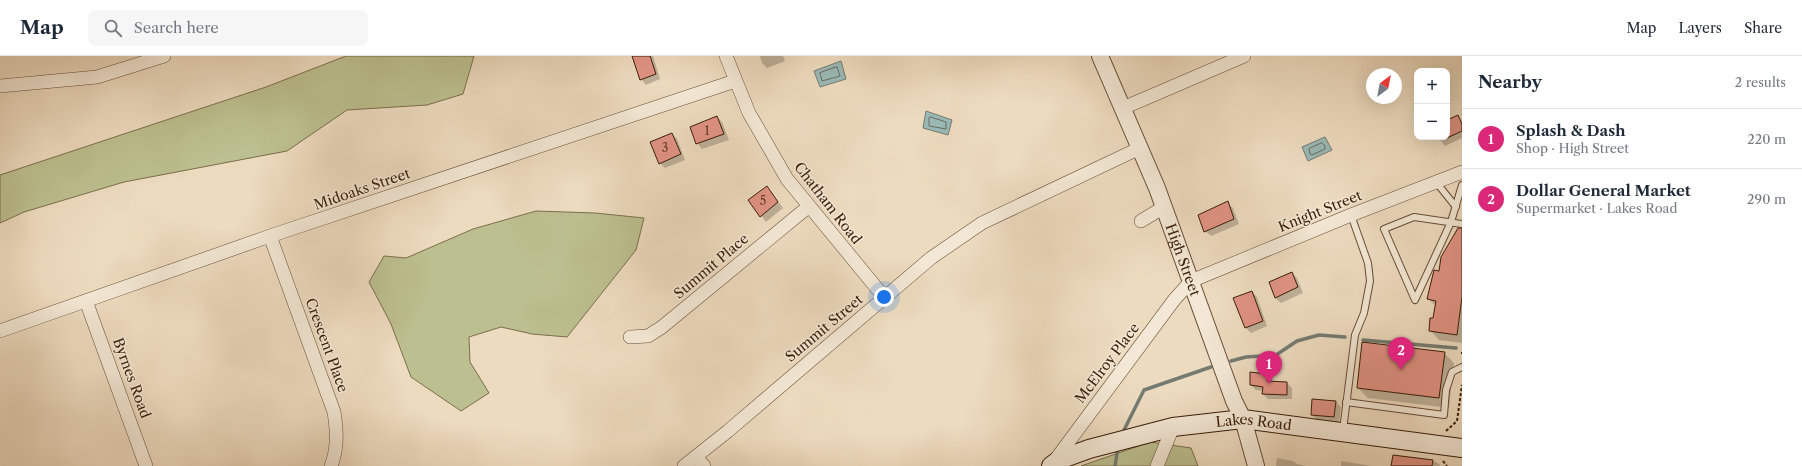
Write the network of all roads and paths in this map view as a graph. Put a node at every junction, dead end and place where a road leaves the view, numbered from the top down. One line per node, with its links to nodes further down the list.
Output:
1 (164, 56): 6 (street)
2 (726, 56): 5 (street, Chatham Road)
3 (1100, 56): 7 (street, High Street)
4 (1244, 56): 7 (street)
5 (735, 81): 13 (street, Chatham Road); 19 (street, Midoaks Street)
6 (0, 86)
7 (1123, 108): 8 (street, High Street)
8 (1140, 148): 14 (street, High Street); 21 (street, Summit Street)
9 (1462, 172): 10 (street, Knight Street)
10 (1436, 182): 12 (lane); 15 (street, Knight Street)
11 (1462, 185): 12 (lane)
12 (1456, 206): 17 (lane)
13 (808, 207): 21 (street, Chatham Road); 24 (street, Summit Place)
14 (1164, 207): 16 (street); 20 (street, High Street)
15 (1351, 215): 20 (street, Knight Street); 26 (lane)
16 (1141, 221)
17 (1450, 222): 17 (lane); 18 (lane)
18 (1462, 224)
19 (270, 236): 22 (street, Midoaks Street); 33 (street, Crescent Place)
20 (1191, 281): 27 (street, High Street); 35 (street, McElroy Place)
21 (884, 298): 31 (street, Summit Street)
22 (86, 302): 23 (street, Midoaks Street); 32 (street, Byrnes Road)
23 (0, 331)
24 (630, 337)
25 (1462, 367): 26 (lane)
26 (1346, 402): 29 (lane)
27 (1243, 419): 28 (main road, Lakes Road); 29 (main road, Lakes Road); 37 (street, High Street)
28 (1172, 428): 35 (main road, Lakes Road); 36 (street)
29 (1343, 432): 30 (main road, Lakes Road)
30 (1462, 448)
31 (700, 461): 34 (street, Summit Street)
32 (146, 466)
33 (331, 466)
34 (684, 466)
35 (1051, 466)
36 (1157, 466)
37 (1256, 466)

